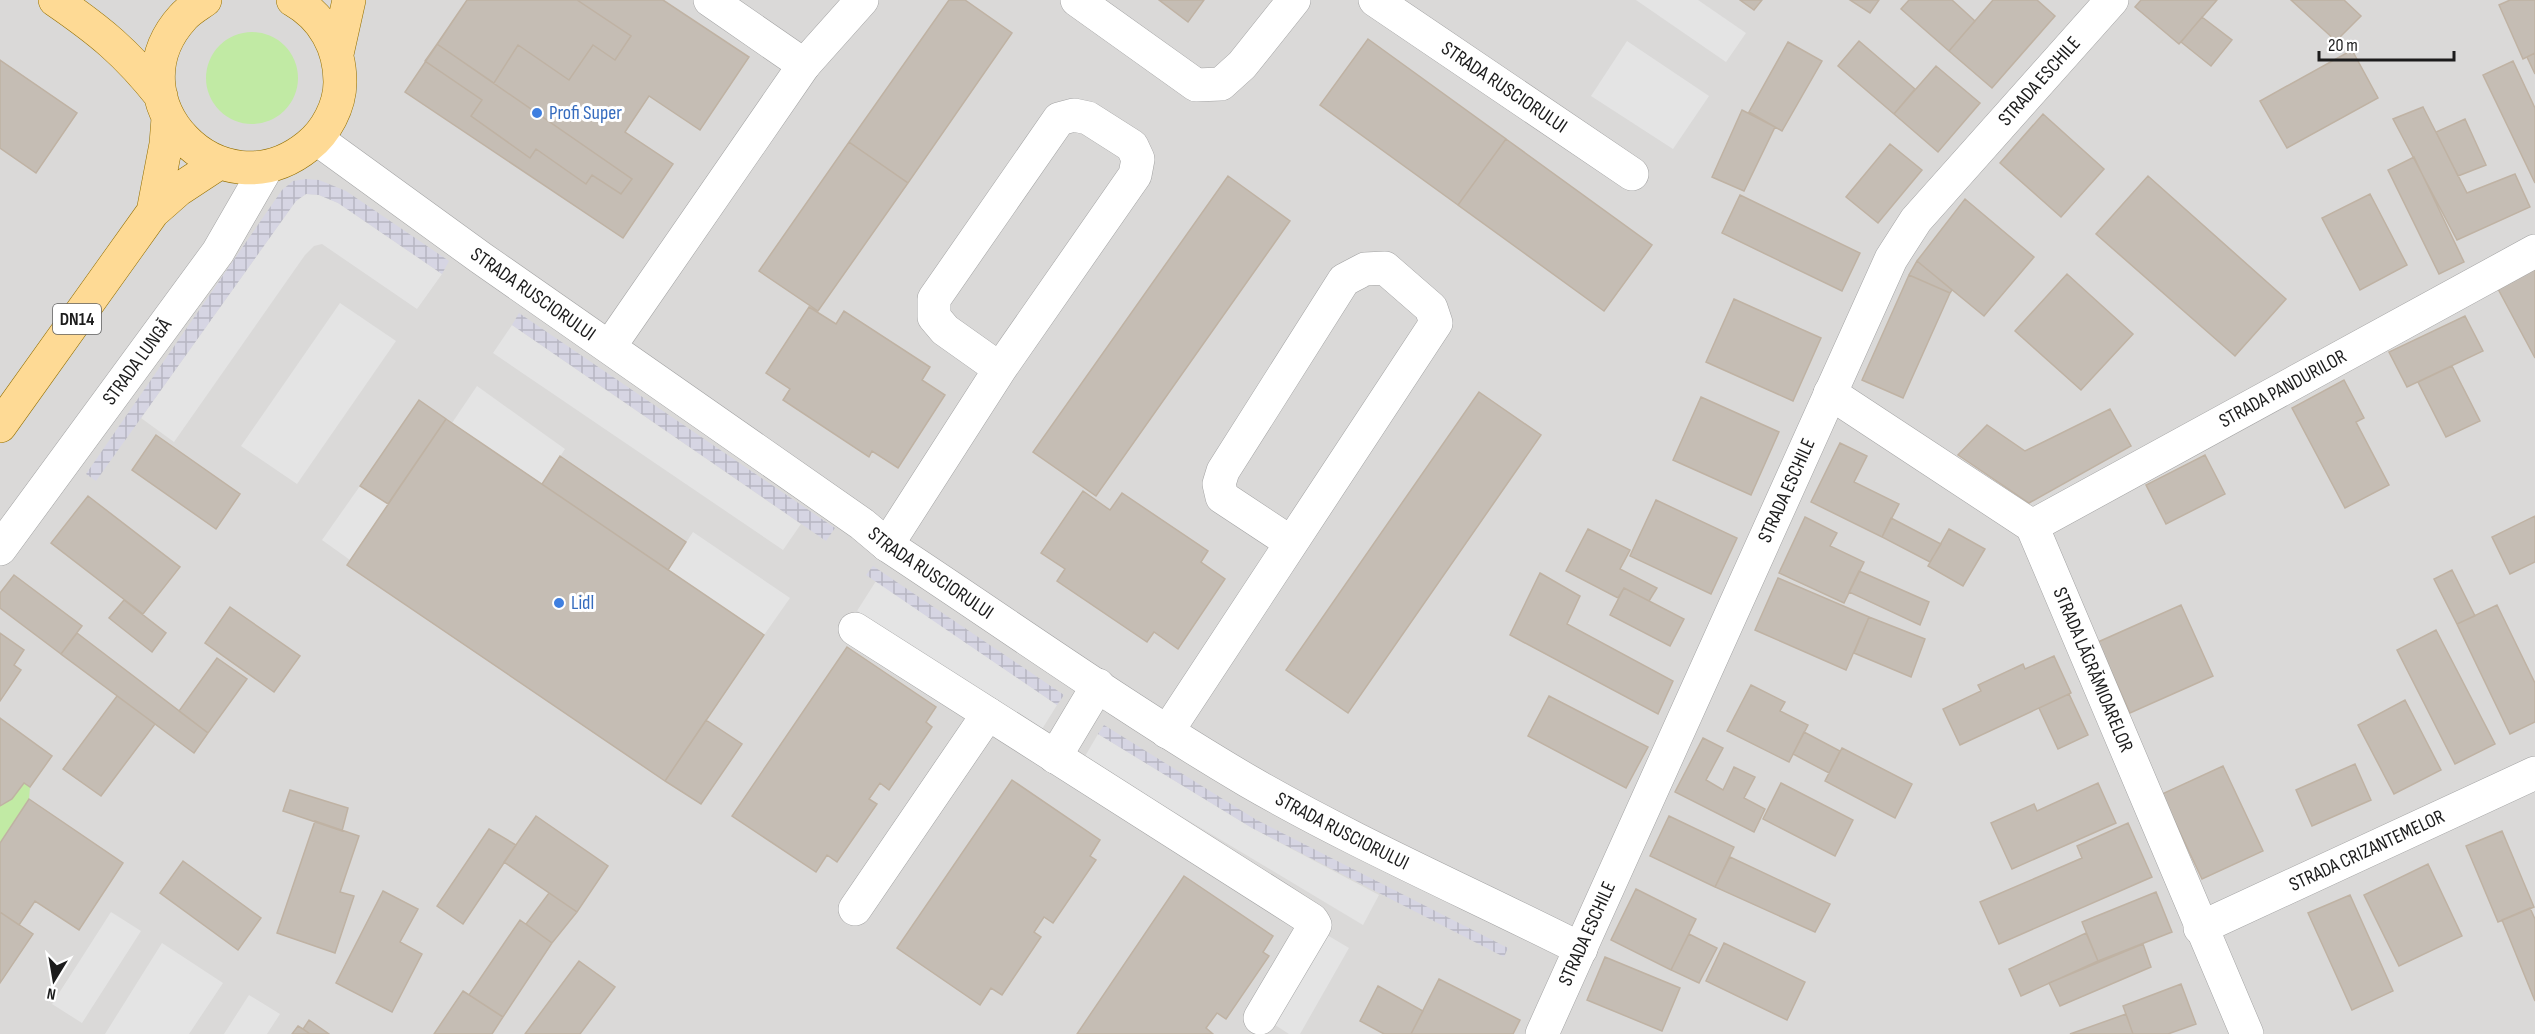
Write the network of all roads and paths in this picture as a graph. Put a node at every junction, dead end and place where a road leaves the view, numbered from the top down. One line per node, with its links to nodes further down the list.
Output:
1 (55, 0): 13 (main road)
2 (205, 0): 13 (main road)
3 (292, 0): 11 (main road)
4 (349, 0): 11 (main road)
5 (710, 0): 12 (street)
6 (862, 0): 12 (street)
7 (1077, 0): 8 (street)
8 (1294, 0)
9 (1376, 0): 17 (street, STRADA RUSCIORULUI)
10 (2112, 0): 22 (street, STRADA ESCHILE)
11 (337, 54): 14 (main road)
12 (804, 65): 20 (street)
13 (164, 107): 15 (main road); 18 (main road)
14 (317, 139): 16 (main road); 20 (street, STRADA RUSCIORULUI)
15 (219, 164): 16 (main road); 18 (main road, DN14)
16 (267, 167): 27 (street, STRADA LUNGĂ)
17 (1632, 174)
18 (153, 212): 23 (main road, DN14)
19 (2535, 251): 24 (street, STRADA PANDURILOR)
20 (610, 346): 26 (street, STRADA RUSCIORULUI)
21 (1000, 369): 21 (street); 26 (street)
22 (1830, 393): 24 (street); 36 (street, STRADA ESCHILE)
23 (0, 426)
24 (2032, 526): 35 (street, STRADA LĂCRĂMIOARELOR)
25 (1290, 542): 25 (street); 31 (street)
26 (887, 545): 29 (street, STRADA RUSCIORULUI)
27 (0, 549)
28 (855, 629): 30 (street)
29 (1098, 685): 31 (street, STRADA RUSCIORULUI); 32 (street)
30 (988, 714): 32 (street); 34 (street)
31 (1167, 732): 36 (street, STRADA RUSCIORULUI)
32 (1055, 757): 37 (street)
33 (2535, 773): 35 (street, STRADA CRIZANTEMELOR)
34 (855, 909)
35 (2200, 928): 39 (street, STRADA LĂCRĂMIOARELOR)
36 (1581, 949): 38 (street, STRADA ESCHILE)
37 (1260, 1018)
38 (1542, 1034)
39 (2247, 1034)

